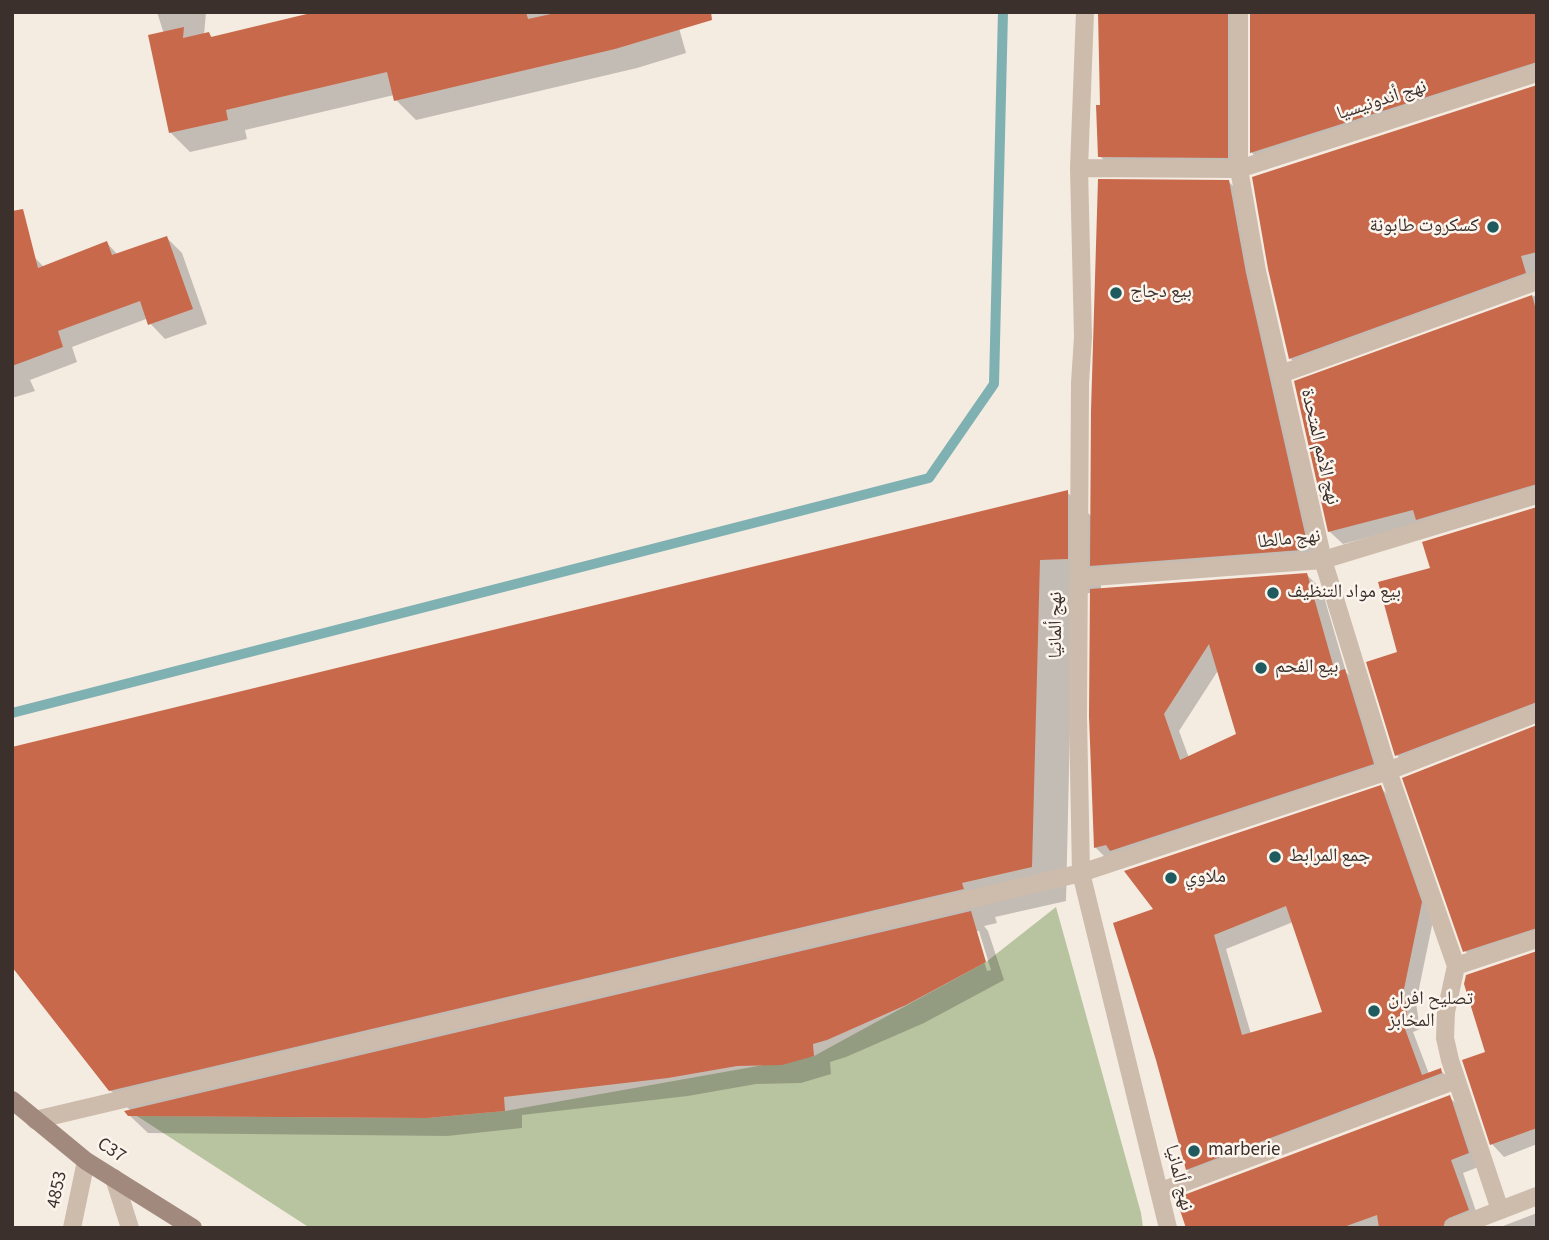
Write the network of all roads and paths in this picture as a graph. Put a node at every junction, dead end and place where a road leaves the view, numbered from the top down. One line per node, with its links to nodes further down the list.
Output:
1 (1085, 12): 4 (street, نهج ألمانيا)
2 (1239, 12): 5 (street, نهج الأمم المتحدة)
3 (1537, 73): 5 (street, نهج أندونيسيا)
4 (1079, 168): 5 (street, نهج أندونيسيا); 10 (street, نهج ألمانيا)
5 (1239, 169): 7 (street, نهج الأمم المتحدة)
6 (1537, 282): 7 (street)
7 (1281, 374): 9 (street, نهج الأمم المتحدة)
8 (1537, 495): 9 (street, نهج مالطا)
9 (1323, 560): 10 (street, نهج مالطا); 12 (street, نهج الأمم المتحدة)
10 (1079, 578): 13 (street, نهج ألمانيا)
11 (1537, 713): 12 (street)
12 (1388, 771): 13 (street); 15 (street, نهج الأمم المتحدة)
13 (1081, 873): 18 (street); 21 (street, نهج ألمانيا)
14 (1537, 939): 15 (street)
15 (1456, 966): 16 (street)
16 (1456, 1080): 21 (street); 23 (street)
17 (12, 1100): 18 (main road, C37)
18 (35, 1120): 19 (main road, C37)
19 (86, 1161): 20 (main road, C37); 24 (street, 4853)
20 (114, 1178): 25 (street); 26 (main road, C37)
21 (1160, 1192): 27 (street, نهج ألمانيا)
22 (1537, 1196): 23 (street)
23 (1500, 1210): 28 (street)
24 (72, 1228)
25 (130, 1228)
26 (193, 1228)
27 (1168, 1228)
28 (1454, 1228)

